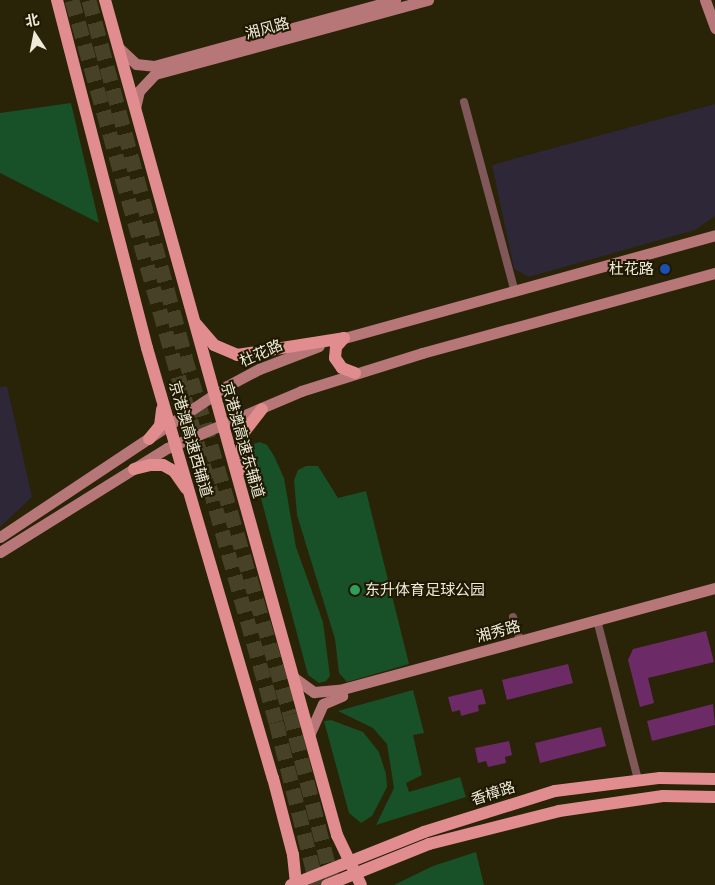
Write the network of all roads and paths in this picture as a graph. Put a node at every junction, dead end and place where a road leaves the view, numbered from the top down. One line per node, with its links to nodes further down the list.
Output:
1 (57, 0): 18 (main road, 京港澳高速西辅道)
2 (105, 0): 7 (main road, 京港澳高速东辅道)
3 (394, 0): 7 (street, 湘风路)
4 (428, 0): 9 (street, 湘风路)
5 (705, 0): 6 (street)
6 (715, 28)
7 (118, 47): 9 (main road, 京港澳高速东辅道)
8 (464, 102): 14 (street)
9 (134, 109): 15 (main road, 京港澳高速东辅道)
10 (715, 229): 12 (street)
11 (715, 235): 12 (street, 杜花路)
12 (670, 247): 14 (street, 杜花路)
13 (715, 274): 17 (street)
14 (514, 289): 16 (street, 杜花路)
15 (189, 312): 16 (main road); 19 (main road, 京港澳高速东辅道)
16 (344, 338): 17 (main road); 19 (street, 杜花路)
17 (355, 373): 20 (street)
18 (159, 389): 21 (main road, 京港澳高速西辅道); 23 (main road)
19 (214, 395): 21 (street, 杜花路); 22 (main road, 京港澳高速东辅道)
20 (262, 409): 22 (street); 26 (main road)
21 (170, 424): 23 (street, 杜花路); 24 (main road, 京港澳高速西辅道)
22 (223, 426): 24 (street); 26 (main road, 京港澳高速东辅道)
23 (149, 439): 28 (street, 杜花路)
24 (176, 444): 25 (street); 27 (main road, 京港澳高速西辅道)
25 (134, 469): 27 (main road); 29 (street)
26 (240, 486): 35 (main road, 京港澳高速东辅道)
27 (191, 496): 42 (main road, 京港澳高速西辅道)
28 (0, 536)
29 (0, 552)
30 (715, 588): 33 (street, 湘秀路)
31 (715, 594): 33 (street, 湘秀路)
32 (513, 617): 34 (street)
33 (598, 623): 34 (street, 湘秀路); 36 (street, 湘秀路); 38 (street)
34 (520, 640): 35 (street, 湘秀路)
35 (293, 677): 36 (main road, 京港澳高速东辅道)
36 (310, 733): 40 (main road, 京港澳高速东辅道)
37 (715, 779): 38 (main road, 香樟路)
38 (638, 780): 40 (main road, 香樟路)
39 (715, 797): 41 (main road)
40 (350, 862): 41 (main road, 京港澳高速东辅道); 42 (main road, 香樟路)
41 (358, 879): 43 (main road)
42 (294, 884)
43 (327, 885)

